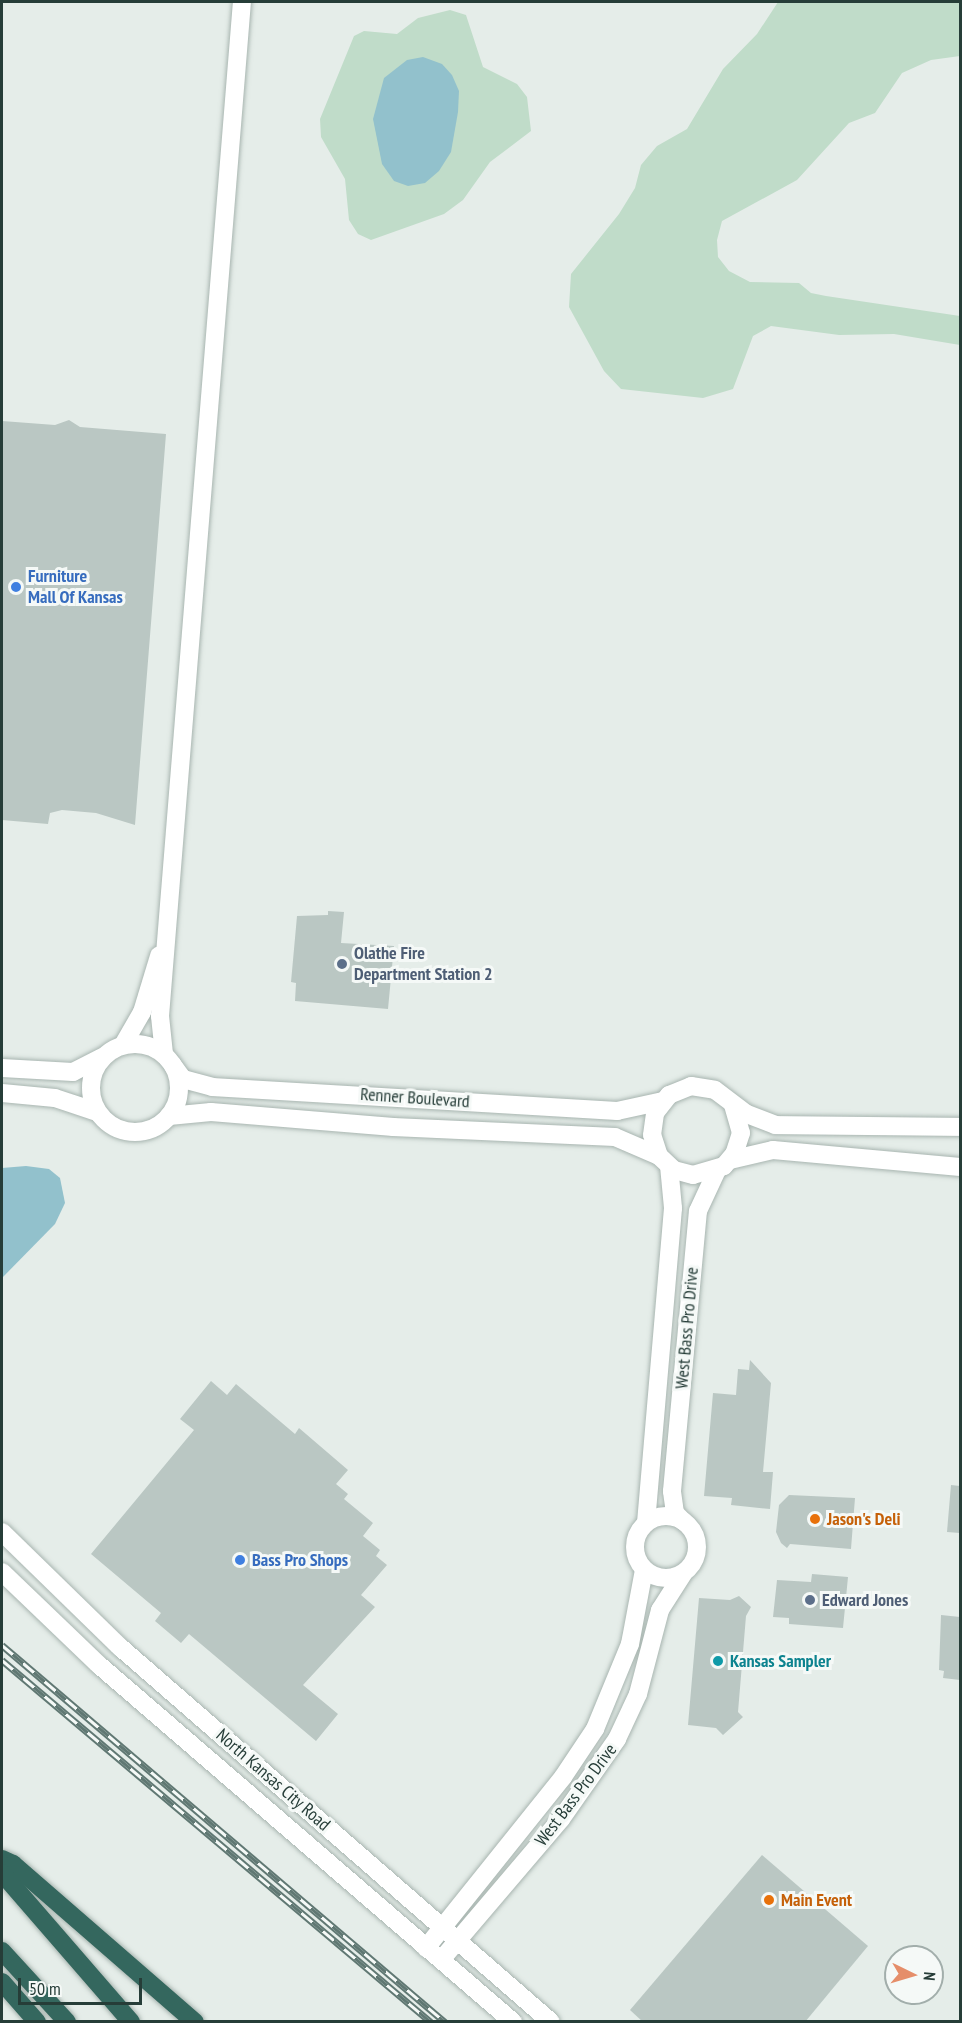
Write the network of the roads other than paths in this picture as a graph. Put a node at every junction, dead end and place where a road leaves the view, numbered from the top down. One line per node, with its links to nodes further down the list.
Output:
1 (242, 2): 2 (main road)
2 (168, 920): 3 (main road); 5 (main road)
3 (123, 1045): 4 (main road); 5 (main road)
4 (106, 1054): 6 (main road); 10 (main road)
5 (168, 1059): 8 (main road, Renner Boulevard); 11 (main road)
6 (2, 1068)
7 (2, 1093): 10 (main road)
8 (663, 1101): 9 (main road); 13 (main road)
9 (733, 1105): 12 (main road); 14 (main road)
10 (97, 1112): 11 (main road)
11 (169, 1116): 13 (main road, Renner Boulevard)
12 (960, 1127)
13 (664, 1161): 14 (main road); 17 (main road, West Bass Pro Drive)
14 (723, 1165): 15 (main road); 16 (main road, West Bass Pro Drive)
15 (960, 1167)
16 (684, 1522): 17 (main road); 21 (main road)
17 (646, 1523): 19 (main road)
18 (2, 1532): 24 (main road, North Kansas City Road)
19 (644, 1570): 21 (main road); 24 (main road, West Bass Pro Drive)
20 (2, 1572): 26 (main road, North Kansas City Road)
21 (682, 1574): 25 (main road, West Bass Pro Drive)
22 (2, 1859): 33 (highway)
23 (2, 1873): 32 (highway)
24 (442, 1929): 25 (main road, North Kansas City Road); 26 (main road, West Bass Pro Drive)
25 (457, 1942): 28 (main road, West Bass Pro Drive); 35 (main road, North Kansas City Road)
26 (426, 1948): 28 (main road, North Kansas City Road)
27 (2, 1951): 31 (highway)
28 (441, 1960): 34 (main road, North Kansas City Road)
29 (2, 1982): 30 (highway)
30 (37, 2022)
31 (67, 2022)
32 (131, 2022)
33 (195, 2022)
34 (513, 2022)
35 (551, 2022)

